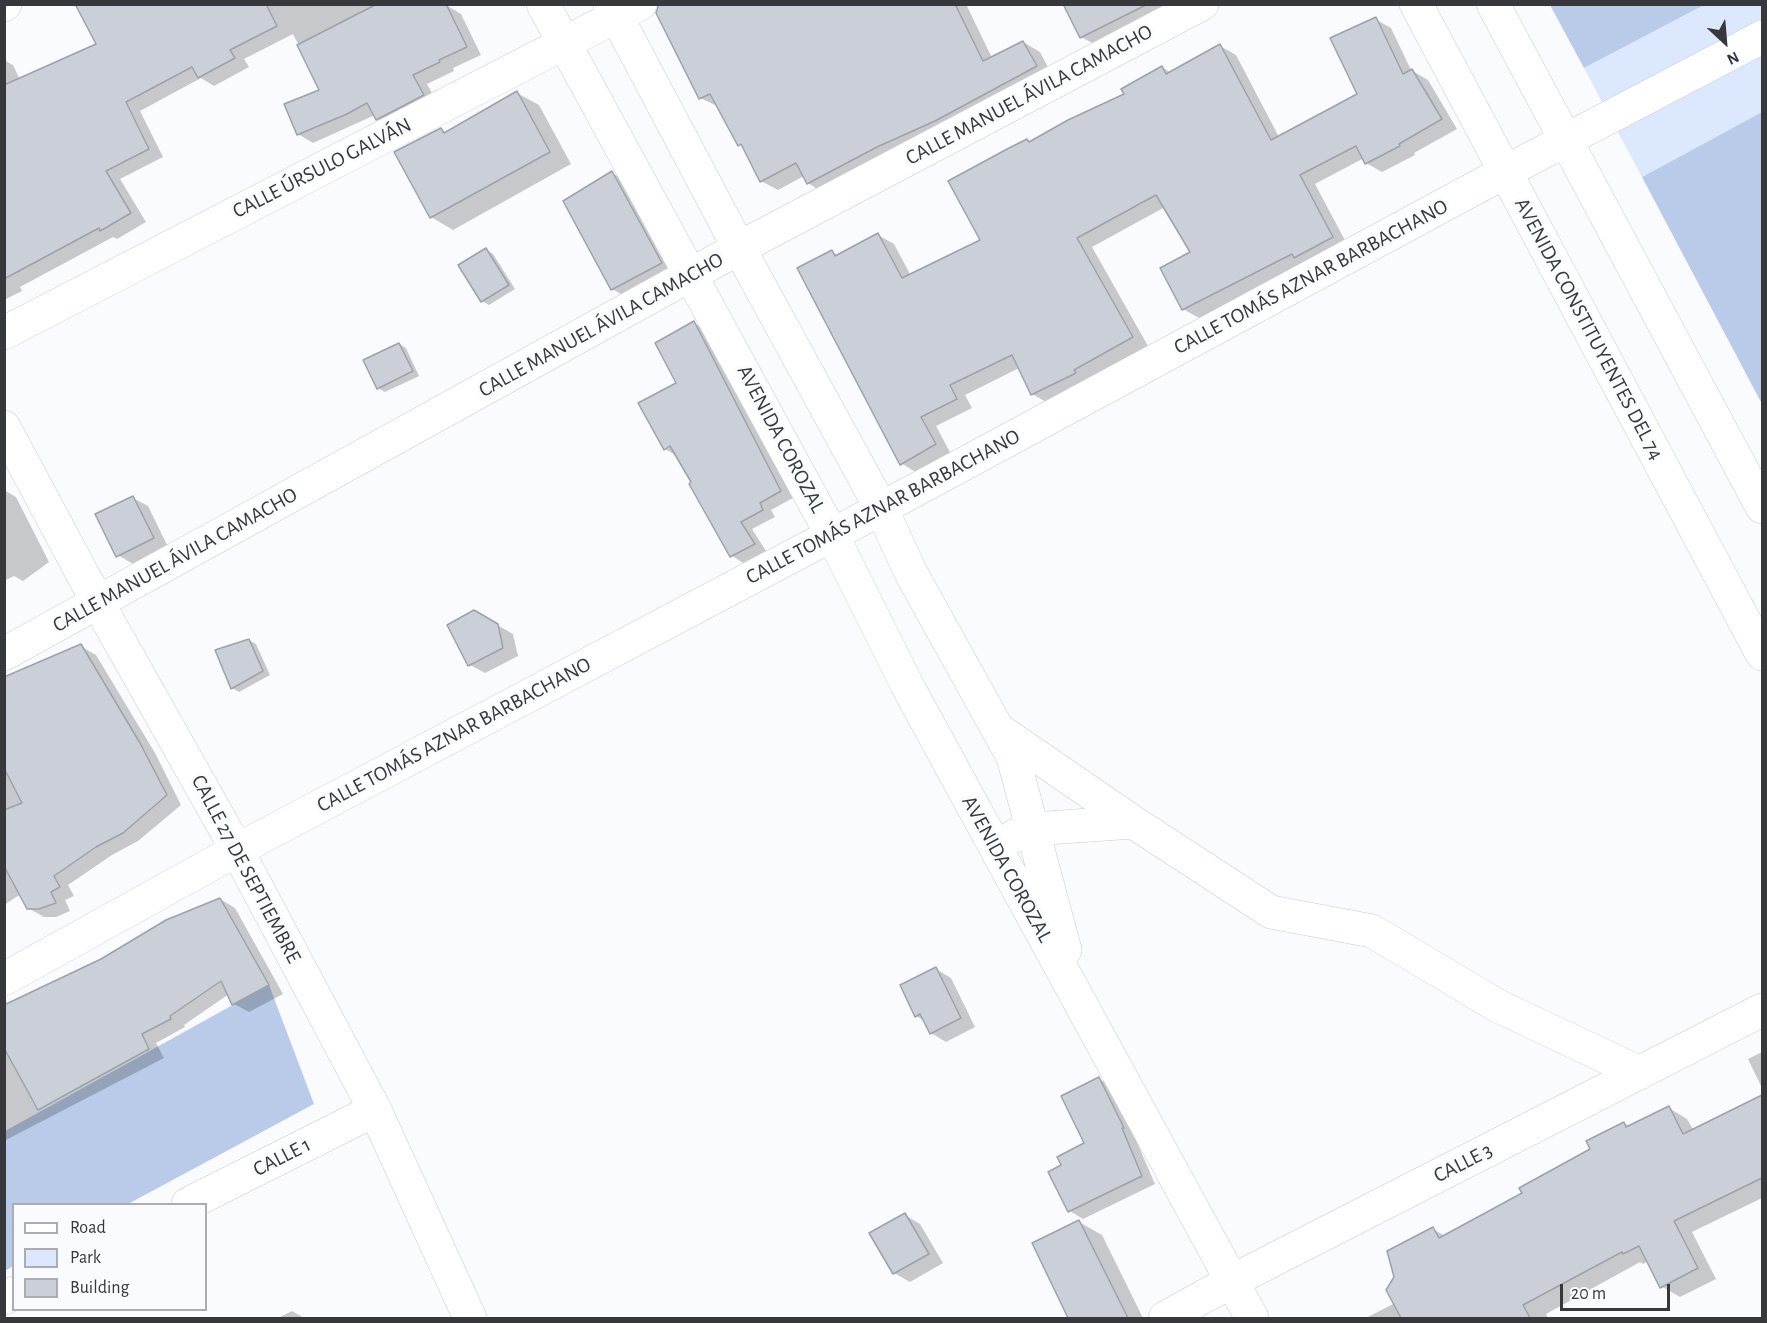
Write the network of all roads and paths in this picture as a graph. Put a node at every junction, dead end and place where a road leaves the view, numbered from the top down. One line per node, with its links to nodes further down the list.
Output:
1 (543, 4): 7 (street, AVENIDA COROZAL)
2 (1202, 4): 10 (street, CALLE MANUEL ÁVILA CAMACHO)
3 (1416, 4): 9 (street, AVENIDA CONSTITUYENTES DEL 74)
4 (1493, 4): 8 (street)
5 (622, 9): 7 (street, CALLE ÚRSULO GALVÁN); 10 (street, AVENIDA COROZAL)
6 (1762, 37): 8 (street, CALLE TOMÁS AZNAR BARBACHANO)
7 (563, 43): 11 (street, AVENIDA COROZAL); 12 (street, CALLE ÚRSULO GALVÁN)
8 (1566, 140): 9 (street, CALLE TOMÁS AZNAR BARBACHANO); 14 (street)
9 (1505, 172): 15 (street, CALLE TOMÁS AZNAR BARBACHANO); 19 (street, AVENIDA CONSTITUYENTES DEL 74)
10 (739, 248): 11 (street, CALLE MANUEL ÁVILA CAMACHO); 15 (street, AVENIDA COROZAL)
11 (692, 274): 16 (street, AVENIDA COROZAL); 17 (street, CALLE MANUEL ÁVILA CAMACHO)
12 (4, 333)
13 (4, 427): 17 (street, CALLE 27 DE SEPTIEMBRE)
14 (1762, 507)
15 (881, 508): 16 (street, CALLE TOMÁS AZNAR BARBACHANO); 20 (street, AVENIDA COROZAL)
16 (832, 535): 23 (street, AVENIDA COROZAL); 24 (street, CALLE TOMÁS AZNAR BARBACHANO)
17 (98, 603): 18 (street, CALLE MANUEL ÁVILA CAMACHO); 24 (street, CALLE 27 DE SEPTIEMBRE)
18 (4, 654)
19 (1762, 654)
20 (998, 729): 21 (street); 22 (street, AVENIDA COROZAL)
21 (1133, 822): 22 (street); 28 (street)
22 (1033, 829): 23 (street); 26 (street, AVENIDA COROZAL)
23 (993, 845): 26 (street, AVENIDA COROZAL)
24 (237, 850): 25 (street, CALLE TOMÁS AZNAR BARBACHANO); 29 (street, CALLE 27 DE SEPTIEMBRE)
25 (4, 979)
26 (1080, 1004): 31 (street, AVENIDA COROZAL)
27 (1762, 1010): 28 (street, CALLE 3)
28 (1640, 1073): 31 (street, CALLE 3)
29 (375, 1110): 30 (street, CALLE 1); 32 (street, CALLE 27 DE SEPTIEMBRE)
30 (190, 1203)
31 (1232, 1281): 33 (street, CALLE 3); 34 (street, AVENIDA COROZAL)
32 (470, 1318)
33 (1165, 1318)
34 (1252, 1318)

